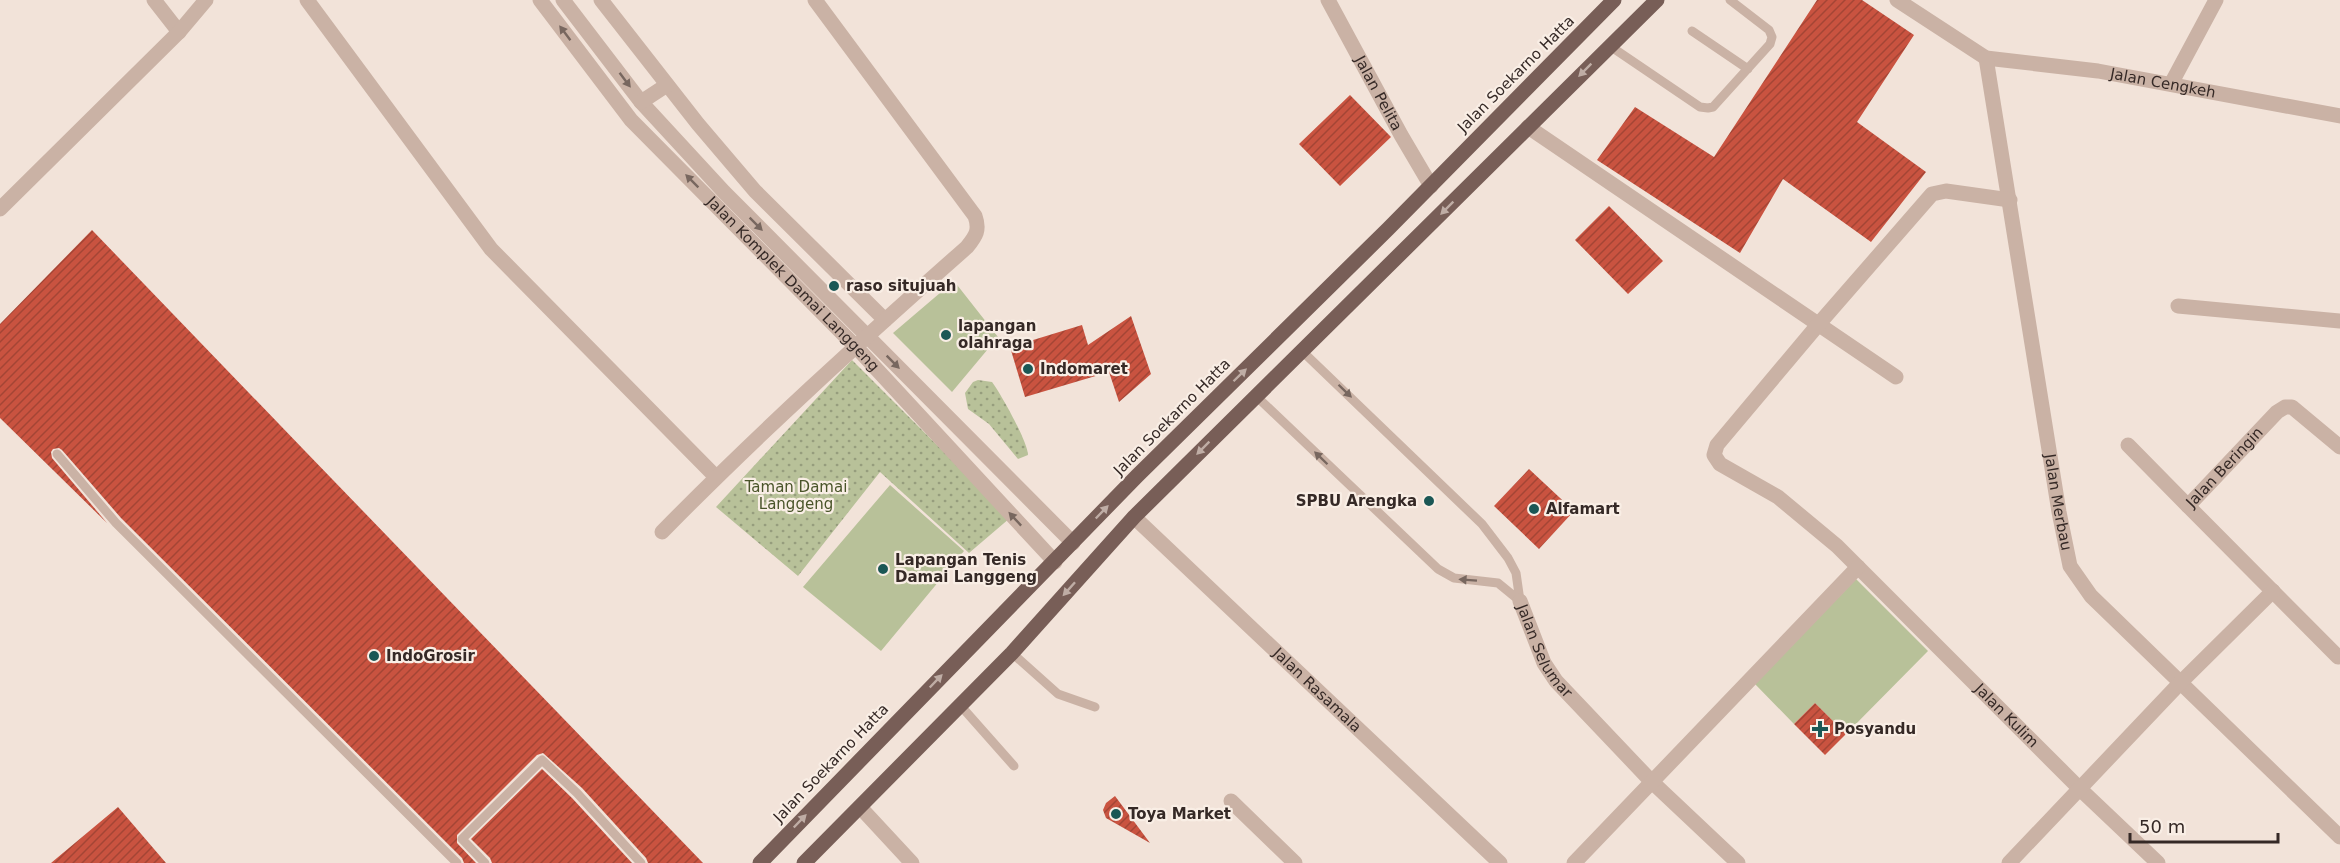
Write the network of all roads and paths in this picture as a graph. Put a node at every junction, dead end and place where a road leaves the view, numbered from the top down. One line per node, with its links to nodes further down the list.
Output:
1 (154, 0): 15 (street)
2 (206, 0): 15 (street)
3 (307, 0): 40 (street)
4 (540, 0): 26 (street, Jalan Komplek Damai Langgeng, one-way to 4)
5 (564, 0): 21 (street, Jalan Komplek Damai Langgeng, one-way to 21)
6 (601, 0): 20 (street)
7 (815, 0): 30 (street)
8 (1328, 0): 25 (street, Jalan Pelita)
9 (1614, 0): 25 (main road, Jalan Soekarno Hatta)
10 (1657, 0): 16 (main road)
11 (1730, 0): 18 (lane)
12 (1897, 0): 17 (street)
13 (2216, 0): 19 (street)
14 (1692, 31): 18 (lane)
15 (179, 32): 28 (street)
16 (1610, 46): 18 (lane); 23 (main road, one-way to 23)
17 (1986, 58): 19 (street, Jalan Cengkeh); 27 (street, Jalan Merbau)
18 (1748, 69)
19 (2171, 84): 22 (street, Jalan Cengkeh)
20 (667, 86): 21 (street); 24 (street)
21 (641, 102): 26 (street, Jalan Komplek Damai Langgeng)
22 (2340, 116)
23 (1528, 127): 32 (street); 34 (main road, one-way to 34)
24 (741, 174): 26 (street); 30 (street)
25 (1431, 186): 44 (main road, Jalan Soekarno Hatta, one-way to 25)
26 (719, 197): 33 (street, Jalan Komplek Damai Langgeng)
27 (2010, 200): 32 (street); 51 (street, Jalan Merbau)
28 (0, 209)
29 (2178, 306): 31 (street)
30 (885, 320): 33 (street)
31 (2340, 321)
32 (1817, 326): 35 (street); 46 (street, Jalan Kulim)
33 (862, 342): 40 (street); 44 (street, Jalan Komplek Damai Langgeng, one-way to 44); 45 (street, Jalan Komplek Damai Langgeng, one-way to 33)
34 (1302, 351): 36 (main road); 48 (lane, one-way to 48)
35 (1896, 377)
36 (1256, 396): 42 (main road, one-way to 42); 48 (lane, Jalan Selumar, one-way to 36)
37 (2128, 445): 41 (street)
38 (2340, 447): 41 (street, Jalan Beringin)
39 (57, 454): 60 (lane)
40 (716, 477): 43 (street)
41 (2188, 506): 47 (street, Jalan Beringin)
42 (1134, 517): 49 (main road, one-way to 49); 67 (street, Jalan Rasamala)
43 (662, 532)
44 (1073, 543): 45 (main road, Jalan Soekarno Hatta)
45 (1055, 562): 63 (main road, Jalan Soekarno Hatta, one-way to 45)
46 (1858, 567): 55 (street); 56 (street, Jalan Kulim)
47 (2273, 591): 50 (street, Jalan Beringin); 51 (street)
48 (1520, 601): 55 (street, Jalan Selumar)
49 (1012, 652): 52 (main road); 53 (lane)
50 (2338, 657)
51 (2180, 683): 56 (street); 59 (street, Jalan Merbau)
52 (960, 705): 54 (lane); 58 (main road)
53 (1095, 707)
54 (1014, 766)
55 (1652, 781): 68 (street); 69 (street, Jalan Selumar)
56 (2080, 789): 70 (street); 71 (street, Jalan Kulim)
57 (1231, 801): 66 (street)
58 (860, 807): 64 (main road); 65 (street)
59 (2340, 837)
60 (457, 863)
61 (485, 863): 62 (lane)
62 (641, 863)
63 (760, 863)
64 (804, 863)
65 (912, 863)
66 (1294, 863)
67 (1500, 863)
68 (1574, 863)
69 (1738, 863)
70 (2009, 863)
71 (2158, 863)

